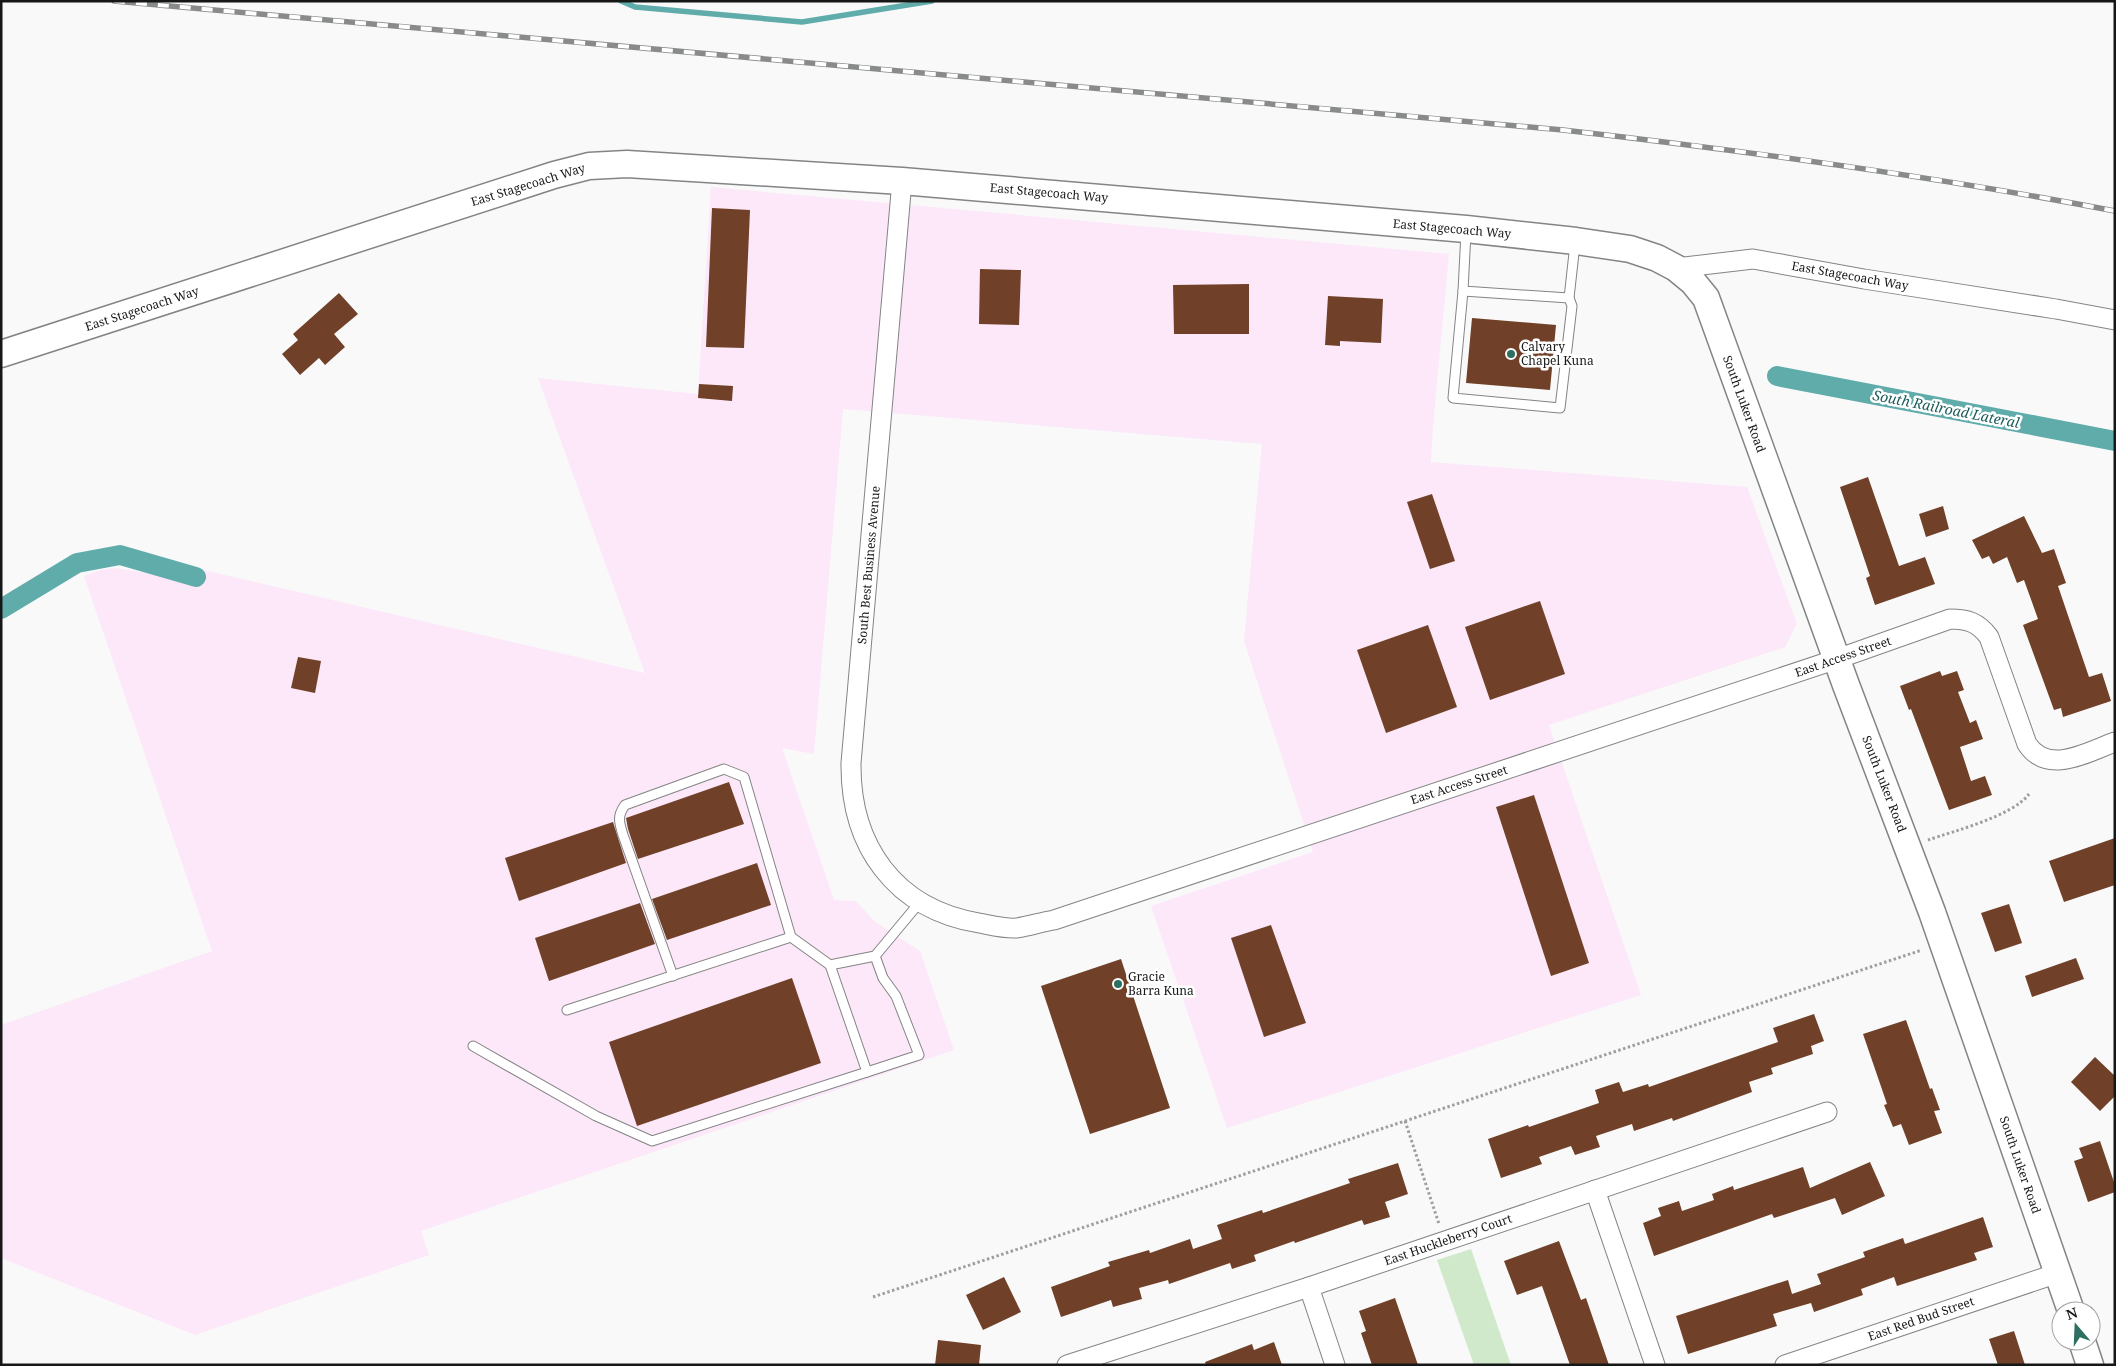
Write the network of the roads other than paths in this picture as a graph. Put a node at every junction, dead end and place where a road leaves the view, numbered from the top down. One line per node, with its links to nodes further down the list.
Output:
1 (902, 180): 2 (street, East Stagecoach Way); 8 (street, East Stagecoach Way); 11 (street, South Best Business Avenue)
2 (1466, 229): 3 (street, East Stagecoach Way); 5 (lane)
3 (1576, 241): 4 (street, East Stagecoach Way); 6 (lane)
4 (1676, 268): 7 (street, East Stagecoach Way); 9 (street, South Luker Road)
5 (1463, 291): 6 (lane); 6 (lane)
6 (1569, 298)
7 (2115, 320)
8 (1, 354)
9 (1837, 659): 10 (street, East Access Street); 12 (street, East Access Street); 22 (street, South Luker Road)
10 (2115, 742)
11 (920, 902): 12 (street, South Best Business Avenue); 14 (lane)
12 (940, 913)
13 (791, 937): 15 (lane); 16 (lane); 16 (lane)
14 (875, 956): 15 (lane); 19 (lane)
15 (830, 966): 19 (lane)
16 (673, 976): 17 (lane)
17 (567, 1010)
18 (473, 1046): 19 (lane)
19 (867, 1072)
20 (1827, 1112): 21 (street, East Huckleberry Court)
21 (1596, 1190): 23 (street, East Huckleberry Court); 28 (street)
22 (2058, 1273): 24 (street, South Luker Road); 29 (street, East Red Bud Street)
23 (1309, 1287): 26 (street, East Huckleberry Court); 27 (street)
24 (2068, 1301)
25 (2085, 1351): 30 (street)
26 (1067, 1365)
27 (1335, 1365)
28 (1655, 1365)
29 (1785, 1365)
30 (2090, 1365)

